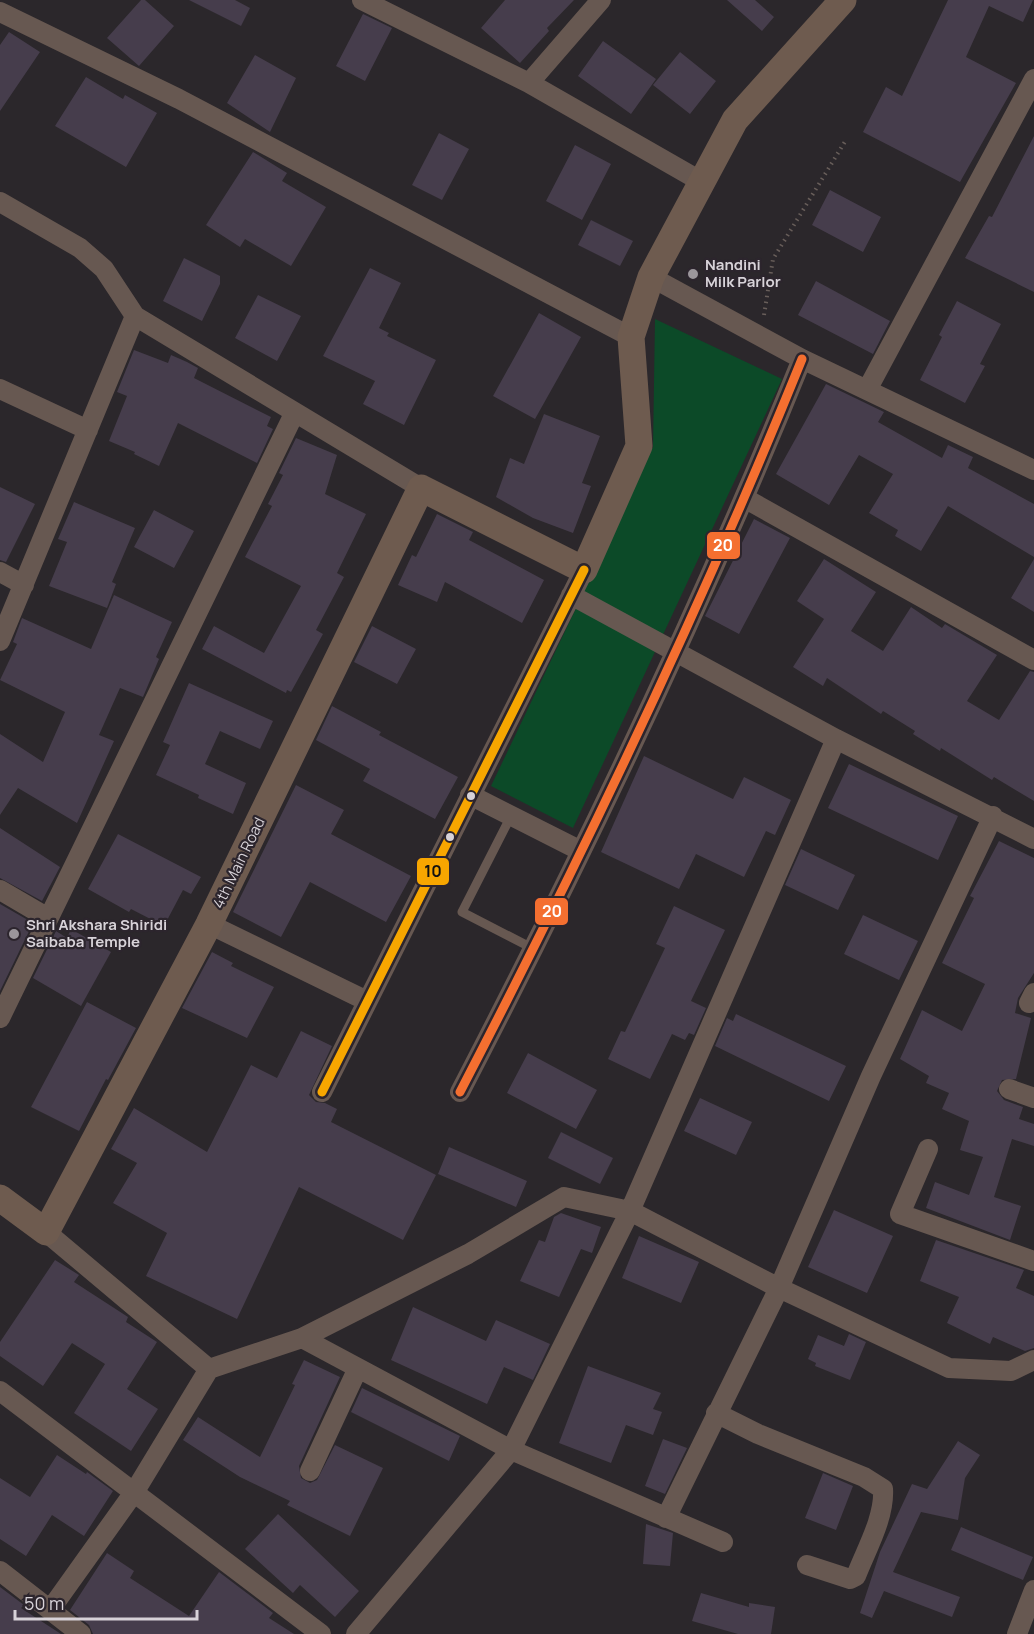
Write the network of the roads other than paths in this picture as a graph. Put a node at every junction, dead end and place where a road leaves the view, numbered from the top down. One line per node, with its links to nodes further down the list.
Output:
1 (362, 0): 4 (street)
2 (601, 0): 7 (street)
3 (843, 0): 8 (street)
4 (392, 6): 7 (street)
5 (0, 12): 12 (street)
6 (1034, 79): 15 (street)
7 (529, 84): 8 (street)
8 (702, 182): 10 (street)
9 (0, 202): 11 (street)
10 (651, 277): 12 (street); 13 (street)
11 (135, 316): 16 (street); 17 (street)
12 (632, 337): 21 (street)
13 (802, 359): 15 (street); 20 (street)
14 (0, 389): 17 (street)
15 (867, 390): 18 (street)
16 (294, 414): 19 (street); 35 (street)
17 (88, 430): 23 (street)
18 (1034, 470)
19 (421, 488): 21 (street); 36 (street, 4th Main Road)
20 (746, 499): 26 (street); 27 (street)
21 (584, 570): 24 (street)
22 (0, 572): 23 (street)
23 (24, 585): 25 (street)
24 (571, 595): 26 (street); 29 (street)
25 (0, 641)
26 (675, 649): 28 (street); 33 (street)
27 (1034, 660)
28 (836, 739): 31 (street); 46 (street)
29 (470, 795): 30 (street); 38 (street)
30 (511, 816): 33 (street); 37 (lane)
31 (993, 816): 32 (street); 49 (street)
32 (1034, 838)
33 (581, 851): 37 (street)
34 (0, 890): 35 (street)
35 (48, 918): 39 (street)
36 (209, 924): 38 (street); 47 (street, 4th Main Road)
37 (532, 948): 42 (street)
38 (367, 1001): 41 (street)
39 (0, 1018)
40 (1009, 1089): 43 (street)
41 (322, 1092)
42 (460, 1092)
43 (1034, 1098)
44 (928, 1149): 48 (street)
45 (0, 1198): 47 (street)
46 (630, 1211): 49 (street); 50 (street); 56 (street)
47 (46, 1232): 53 (street)
48 (1034, 1261)
49 (779, 1288): 51 (street); 55 (street)
50 (302, 1338): 52 (street); 53 (street)
51 (1034, 1360)
52 (358, 1368): 56 (street); 57 (street)
53 (209, 1369): 58 (street)
54 (0, 1391): 58 (street)
55 (716, 1413): 59 (street); 61 (street)
56 (511, 1450): 59 (street); 67 (street)
57 (310, 1471)
58 (135, 1491): 64 (street); 66 (street)
59 (666, 1518): 60 (street)
60 (723, 1542)
61 (807, 1565)
62 (0, 1571): 64 (street)
63 (1034, 1590): 68 (street)
64 (50, 1610): 65 (street)
65 (81, 1634)
66 (321, 1634)
67 (356, 1634)
68 (1017, 1634)

